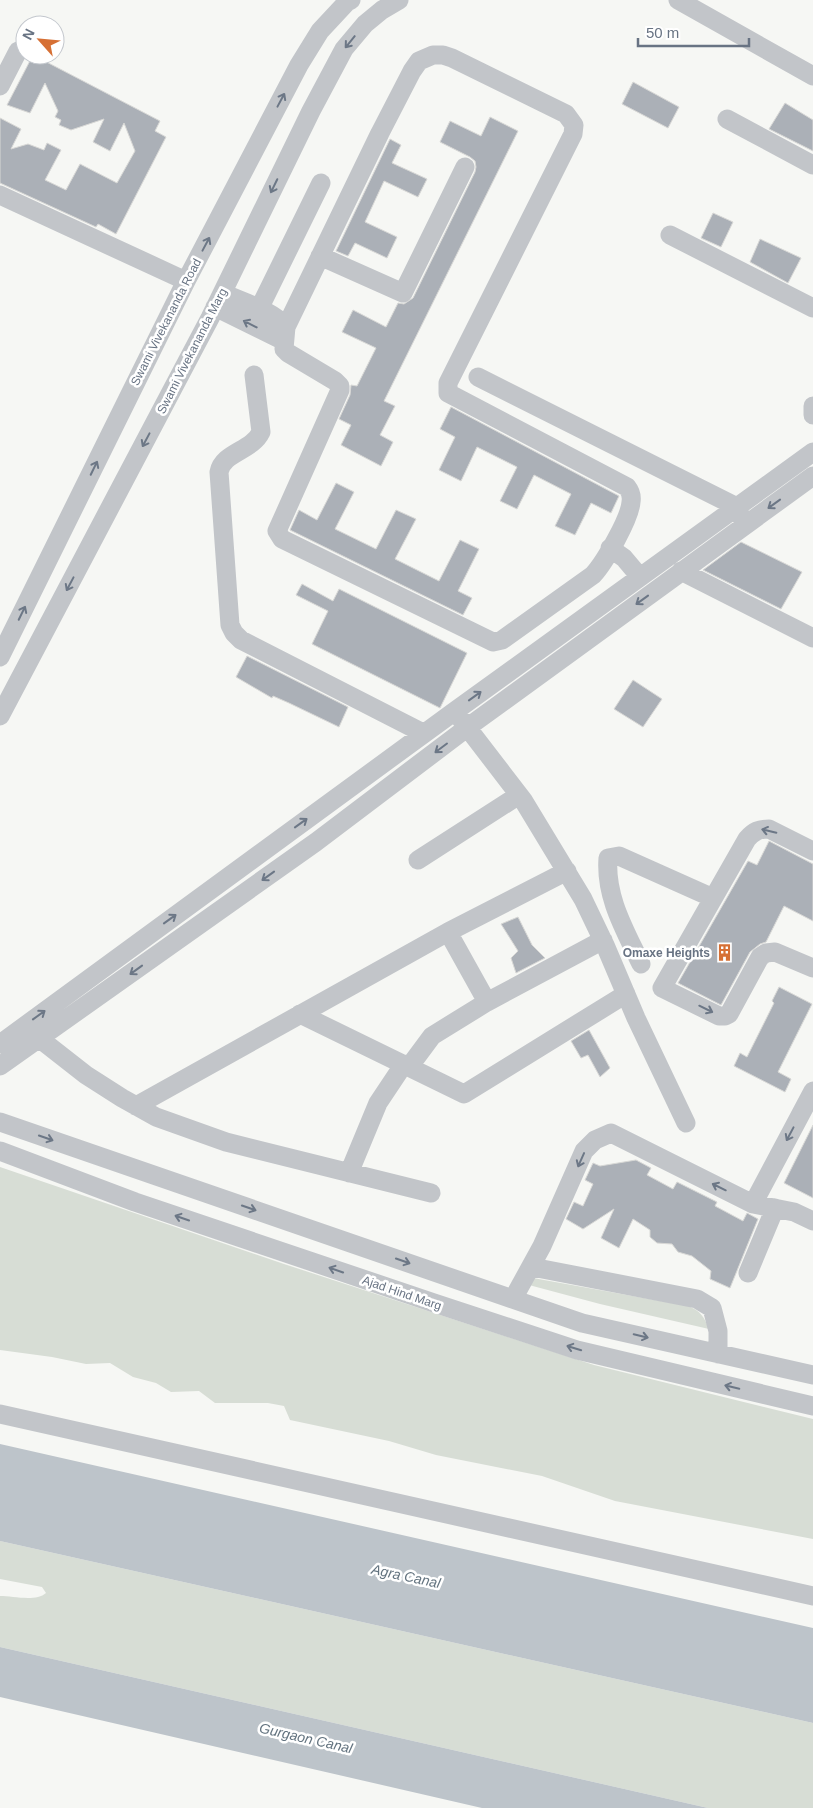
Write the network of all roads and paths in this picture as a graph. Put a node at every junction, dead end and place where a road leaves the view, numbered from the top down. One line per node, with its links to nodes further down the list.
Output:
1 (399, 0): 4 (street, Swami Vivekananda Marg)
2 (678, 0): 6 (street)
3 (347, 1): 4 (street); 15 (street, Swami Vivekananda Road, one-way to 3)
4 (370, 20): 16 (street, Swami Vivekananda Marg, one-way to 16)
5 (15, 58): 7 (street)
6 (813, 76)
7 (0, 86)
8 (727, 119): 9 (street)
9 (813, 166)
10 (464, 167): 14 (street)
11 (321, 183): 18 (street)
12 (0, 195): 15 (street)
13 (670, 235): 17 (street)
14 (320, 256): 19 (street); 28 (street)
15 (186, 281): 32 (street, Swami Vivekananda Road, one-way to 15)
16 (219, 300): 18 (street); 19 (street, one-way to 16); 34 (street, Swami Vivekananda Marg, one-way to 34)
17 (813, 308)
18 (259, 309): 19 (street)
19 (285, 334): 28 (street)
20 (254, 376): 36 (street)
21 (478, 377): 26 (street)
22 (813, 406): 23 (street)
23 (813, 415)
24 (813, 452): 26 (street)
25 (813, 476): 27 (street, one-way to 27)
26 (737, 507): 27 (street); 30 (street)
27 (744, 525): 29 (street)
28 (610, 548): 30 (street)
29 (681, 571): 31 (street); 35 (street, one-way to 35)
30 (640, 577): 33 (street, one-way to 30)
31 (813, 638)
32 (0, 657)
33 (454, 710): 35 (street); 36 (street)
34 (0, 716)
35 (468, 727): 37 (street); 49 (street, one-way to 49)
36 (423, 734): 50 (street, one-way to 36)
37 (519, 795): 39 (street); 40 (street)
38 (813, 850): 41 (street, one-way to 41)
39 (418, 860)
40 (567, 871): 42 (street); 43 (street)
41 (713, 898): 44 (street); 45 (street, one-way to 45)
42 (448, 932): 47 (street); 48 (street)
43 (603, 940): 46 (street); 47 (street)
44 (641, 964)
45 (813, 968)
46 (626, 994): 52 (street); 56 (street)
47 (487, 1002): 52 (street)
48 (300, 1014): 52 (street); 54 (street)
49 (40, 1039): 51 (street); 54 (street)
50 (0, 1044)
51 (0, 1066)
52 (406, 1066): 58 (street)
53 (813, 1091): 60 (street, one-way to 60)
54 (136, 1106): 58 (street)
55 (0, 1122): 65 (street, one-way to 65)
56 (686, 1124)
57 (0, 1151): 69 (street, Ajad Hind Marg, one-way to 57)
58 (349, 1173): 59 (street)
59 (431, 1194)
60 (754, 1204): 61 (street); 63 (street, one-way to 63)
61 (775, 1208): 62 (street); 64 (street)
62 (813, 1221)
63 (532, 1267): 65 (street); 66 (street)
64 (748, 1273)
65 (513, 1299): 66 (street, one-way to 66)
66 (718, 1354): 67 (street)
67 (770, 1365): 68 (street); 69 (street)
68 (813, 1375)
69 (762, 1394): 70 (street, Ajad Hind Marg)
70 (813, 1406)
71 (0, 1414): 72 (street)
72 (813, 1596)

